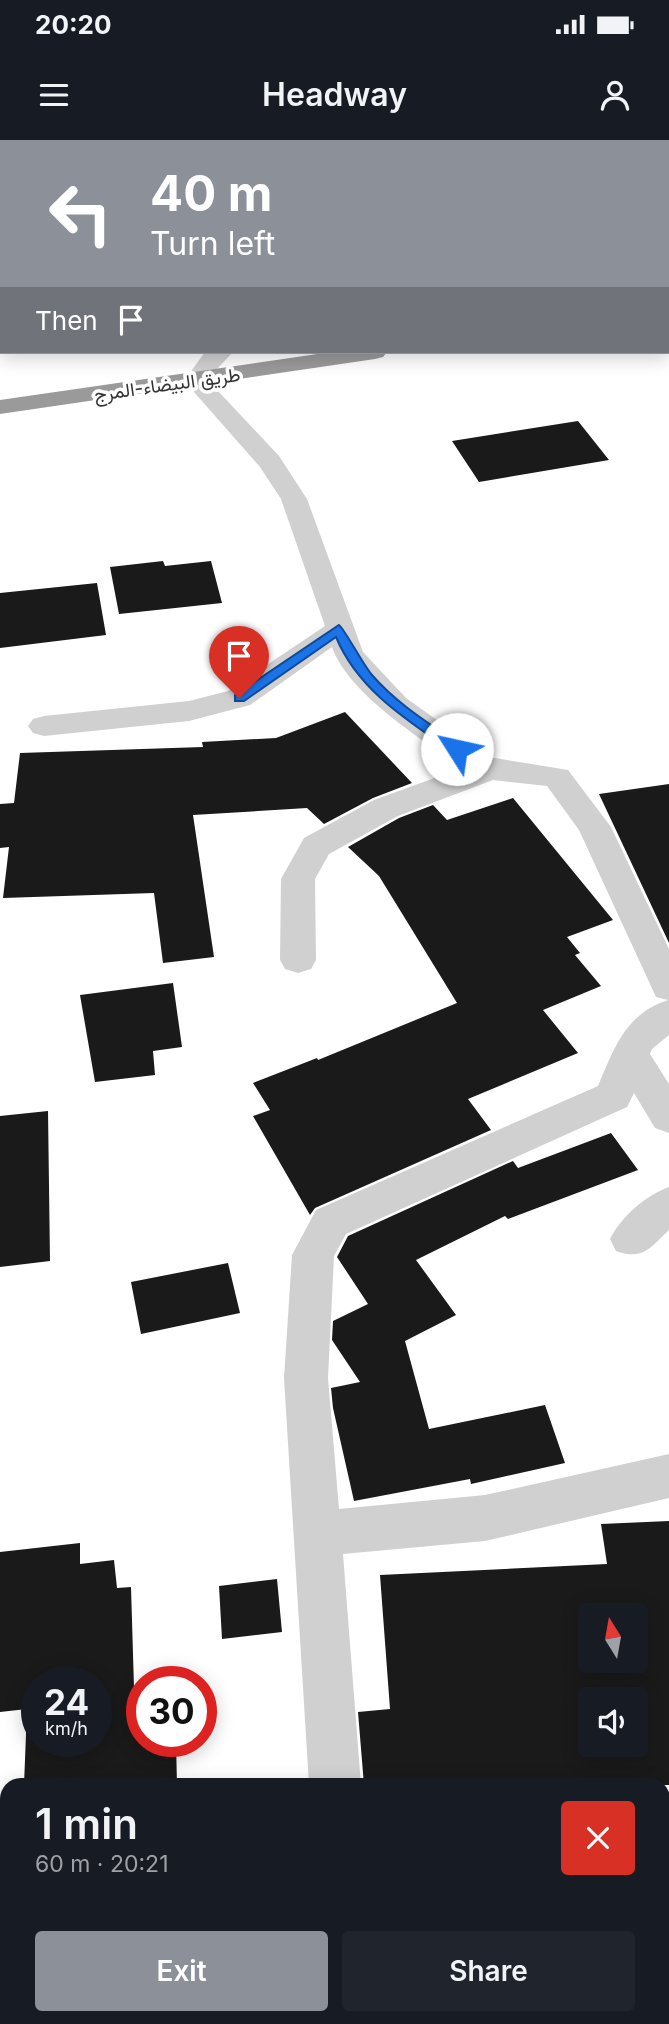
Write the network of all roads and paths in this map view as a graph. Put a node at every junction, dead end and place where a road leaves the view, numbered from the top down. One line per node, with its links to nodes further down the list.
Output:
1 (334, 354): 2 (highway, طريق البيضاء-المرج)
2 (209, 360): 3 (highway, طريق البيضاء-المرج); 4 (street)
3 (0, 407)
4 (339, 629): 5 (street); 6 (street)
5 (44, 726)
6 (490, 769): 7 (street); 8 (street)
7 (298, 960)
8 (669, 987)
9 (669, 1014): 10 (street)
10 (631, 1054): 11 (street); 15 (street)
11 (669, 1117)
12 (669, 1204): 13 (street)
13 (631, 1239)
14 (669, 1476): 15 (street)
15 (317, 1534): 16 (street)
16 (334, 1778)

